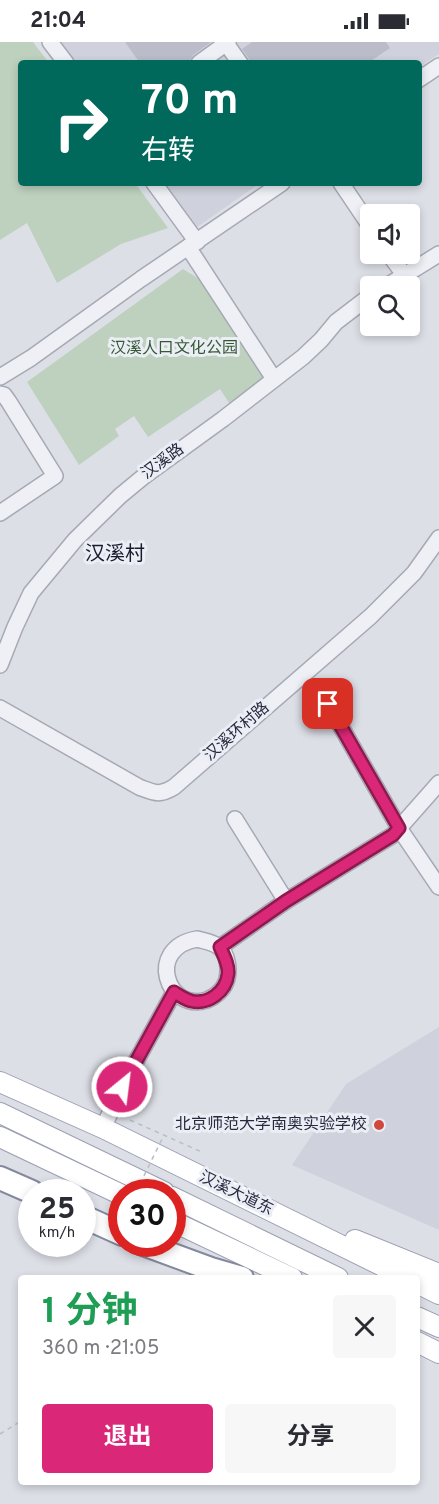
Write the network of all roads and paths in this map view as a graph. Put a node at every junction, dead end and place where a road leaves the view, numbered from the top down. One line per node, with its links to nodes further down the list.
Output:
1 (50, 42): 3 (street)
2 (226, 42): 4 (street); 5 (street)
3 (64, 60)
4 (203, 60)
5 (238, 60)
6 (439, 66): 7 (street)
7 (422, 77)
8 (156, 186): 12 (street)
9 (278, 186): 12 (street)
10 (343, 186): 11 (street)
11 (360, 211)
12 (192, 245): 17 (street); 18 (street)
13 (439, 254): 15 (street)
14 (396, 264): 15 (street)
15 (405, 276)
16 (360, 304): 18 (street, 汉溪路)
17 (0, 376)
18 (274, 379): 22 (street, 汉溪路)
19 (0, 394): 20 (street)
20 (0, 513)
21 (439, 538): 24 (street, 汉溪环村路)
22 (0, 666)
23 (328, 704): 27 (street)
24 (0, 708)
25 (439, 783): 27 (street)
26 (234, 819): 29 (street)
27 (399, 828): 28 (street); 29 (street)
28 (439, 887)
29 (286, 901): 30 (street)
30 (220, 947): 31 (street); 31 (street)
31 (174, 992): 35 (street)
32 (0, 1082): 35 (main road, 汉溪大道东)
33 (0, 1113): 40 (main road)
34 (130, 1120): 36 (path)
35 (103, 1128): 45 (main road, 汉溪大道东)
36 (164, 1135): 38 (path); 41 (path, bridge)
37 (0, 1137): 43 (main road)
38 (204, 1153)
39 (0, 1178): 42 (highway)
40 (137, 1179)
41 (142, 1179)
42 (18, 1186)
43 (108, 1188)
44 (186, 1204): 51 (main road, 汉溪大道东)
45 (267, 1209): 48 (main road); 52 (main road, 汉溪大道东)
46 (186, 1228): 50 (main road)
47 (179, 1257): 49 (highway)
48 (439, 1274)
49 (232, 1275)
50 (286, 1275)
51 (332, 1275)
52 (401, 1275)
53 (420, 1284): 54 (main road)
54 (439, 1294)
55 (420, 1320): 56 (main road)
56 (439, 1329)
57 (420, 1344): 58 (main road)
58 (439, 1353)
59 (18, 1423): 60 (path)
60 (0, 1434)

